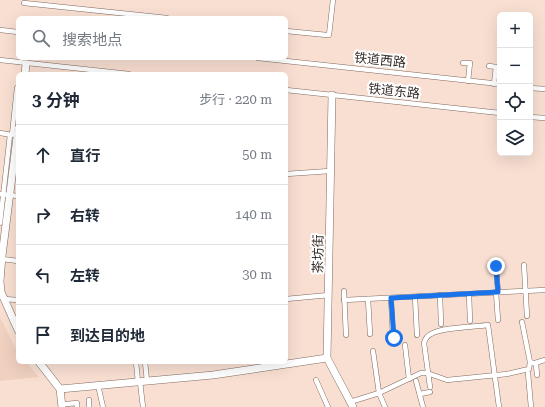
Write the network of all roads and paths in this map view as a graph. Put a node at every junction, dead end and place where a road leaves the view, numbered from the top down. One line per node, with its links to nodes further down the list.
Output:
1 (333, 0): 5 (street)
2 (24, 3): 3 (street)
3 (148, 16)
4 (0, 30): 6 (street)
5 (288, 31)
6 (16, 32)
7 (0, 60): 10 (street)
8 (284, 60): 14 (street, 铁道西路)
9 (463, 63): 14 (street)
10 (26, 64): 12 (street); 13 (street)
11 (489, 66): 15 (street)
12 (25, 72)
13 (108, 72)
14 (468, 81): 15 (street, 铁道西路)
15 (494, 84)
16 (533, 88): 17 (street)
17 (545, 89)
18 (288, 90): 19 (street, 铁道东路)
19 (332, 95): 21 (street, 铁道东路); 27 (street, 茶坊街)
20 (16, 97): 25 (street)
21 (497, 113)
22 (533, 117): 23 (street)
23 (545, 118)
24 (0, 134): 25 (street)
25 (10, 134): 29 (street)
26 (16, 138): 29 (street)
27 (330, 171): 28 (street); 41 (street, 茶坊街)
28 (288, 174)
29 (4, 194): 30 (street); 31 (street); 32 (street)
30 (16, 196)
31 (0, 223)
32 (1, 257): 33 (street); 45 (street)
33 (16, 261)
34 (524, 265): 38 (street)
35 (496, 266): 39 (street)
36 (545, 290): 38 (street)
37 (344, 291): 49 (street)
38 (526, 291): 39 (street); 50 (street)
39 (497, 292): 40 (street); 51 (street)
40 (469, 294): 42 (street); 52 (street)
41 (329, 295): 46 (street); 62 (street, 茶坊街)
42 (440, 295): 43 (street); 54 (street)
43 (415, 297): 44 (street); 58 (street)
44 (391, 298): 47 (street); 59 (street)
45 (4, 299): 48 (street); 55 (street)
46 (288, 299)
47 (368, 299): 49 (street); 56 (street)
48 (16, 300)
49 (344, 300): 57 (street)
50 (527, 316)
51 (498, 320)
52 (470, 321)
53 (522, 322): 64 (street)
54 (441, 324)
55 (16, 326)
56 (370, 334)
57 (346, 335)
58 (417, 335)
59 (394, 338)
60 (405, 345): 74 (street)
61 (374, 351): 80 (street)
62 (327, 358): 69 (street); 83 (street, 茶坊街)
63 (545, 360): 64 (street)
64 (532, 362): 72 (street); 73 (street)
65 (40, 364): 79 (street)
66 (137, 364): 76 (street)
67 (145, 364): 76 (street)
68 (287, 364): 76 (street)
69 (288, 364)
70 (427, 373): 72 (street); 72 (street); 74 (street); 81 (street)
71 (528, 374): 93 (street)
72 (495, 375): 92 (street)
73 (537, 375)
74 (409, 379): 80 (street)
75 (316, 380): 89 (street)
76 (142, 381): 78 (street); 88 (street)
77 (416, 381): 81 (street)
78 (98, 385): 79 (street); 87 (street)
79 (60, 389): 84 (street)
80 (379, 393): 83 (street); 90 (street)
81 (420, 394): 91 (street)
82 (89, 400): 86 (street)
83 (351, 404)
84 (64, 405): 85 (street)
85 (77, 407)
86 (89, 407)
87 (103, 407)
88 (143, 407)
89 (328, 407)
90 (385, 407)
91 (423, 407)
92 (499, 407)
93 (531, 407)

